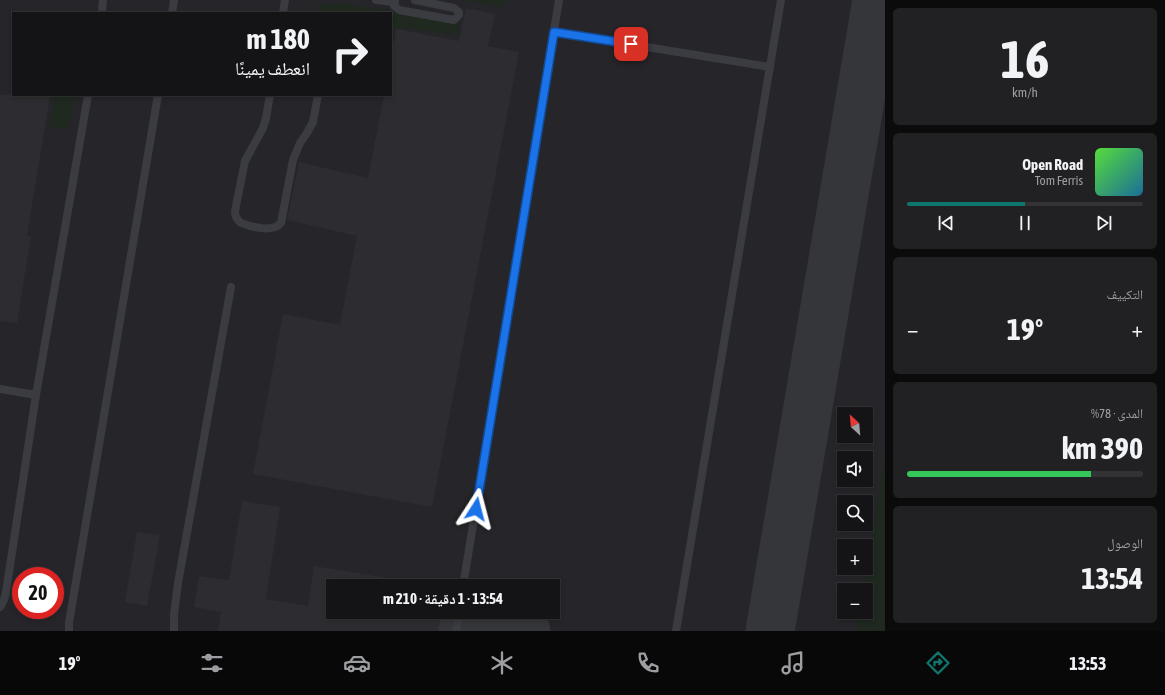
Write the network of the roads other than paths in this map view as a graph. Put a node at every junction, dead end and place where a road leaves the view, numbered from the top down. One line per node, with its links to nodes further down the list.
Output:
1 (104, 0): 9 (lane)
2 (174, 0): 10 (lane)
3 (285, 0): 11 (lane)
4 (376, 0): 8 (lane)
5 (415, 0): 8 (lane)
6 (559, 0): 12 (lane)
7 (780, 0): 13 (lane)
8 (395, 1)
9 (102, 12)
10 (172, 12)
11 (283, 12)
12 (554, 32): 13 (lane); 21 (lane)
13 (770, 67): 27 (lane)
14 (88, 96): 20 (lane)
15 (158, 96): 24 (lane)
16 (270, 96): 17 (lane)
17 (318, 96)
18 (231, 287): 25 (lane)
19 (0, 389): 20 (lane)
20 (36, 395): 22 (lane)
21 (464, 579)
22 (0, 607)
23 (458, 619): 26 (lane)
24 (69, 631)
25 (174, 631)
26 (456, 631)
27 (676, 631)

